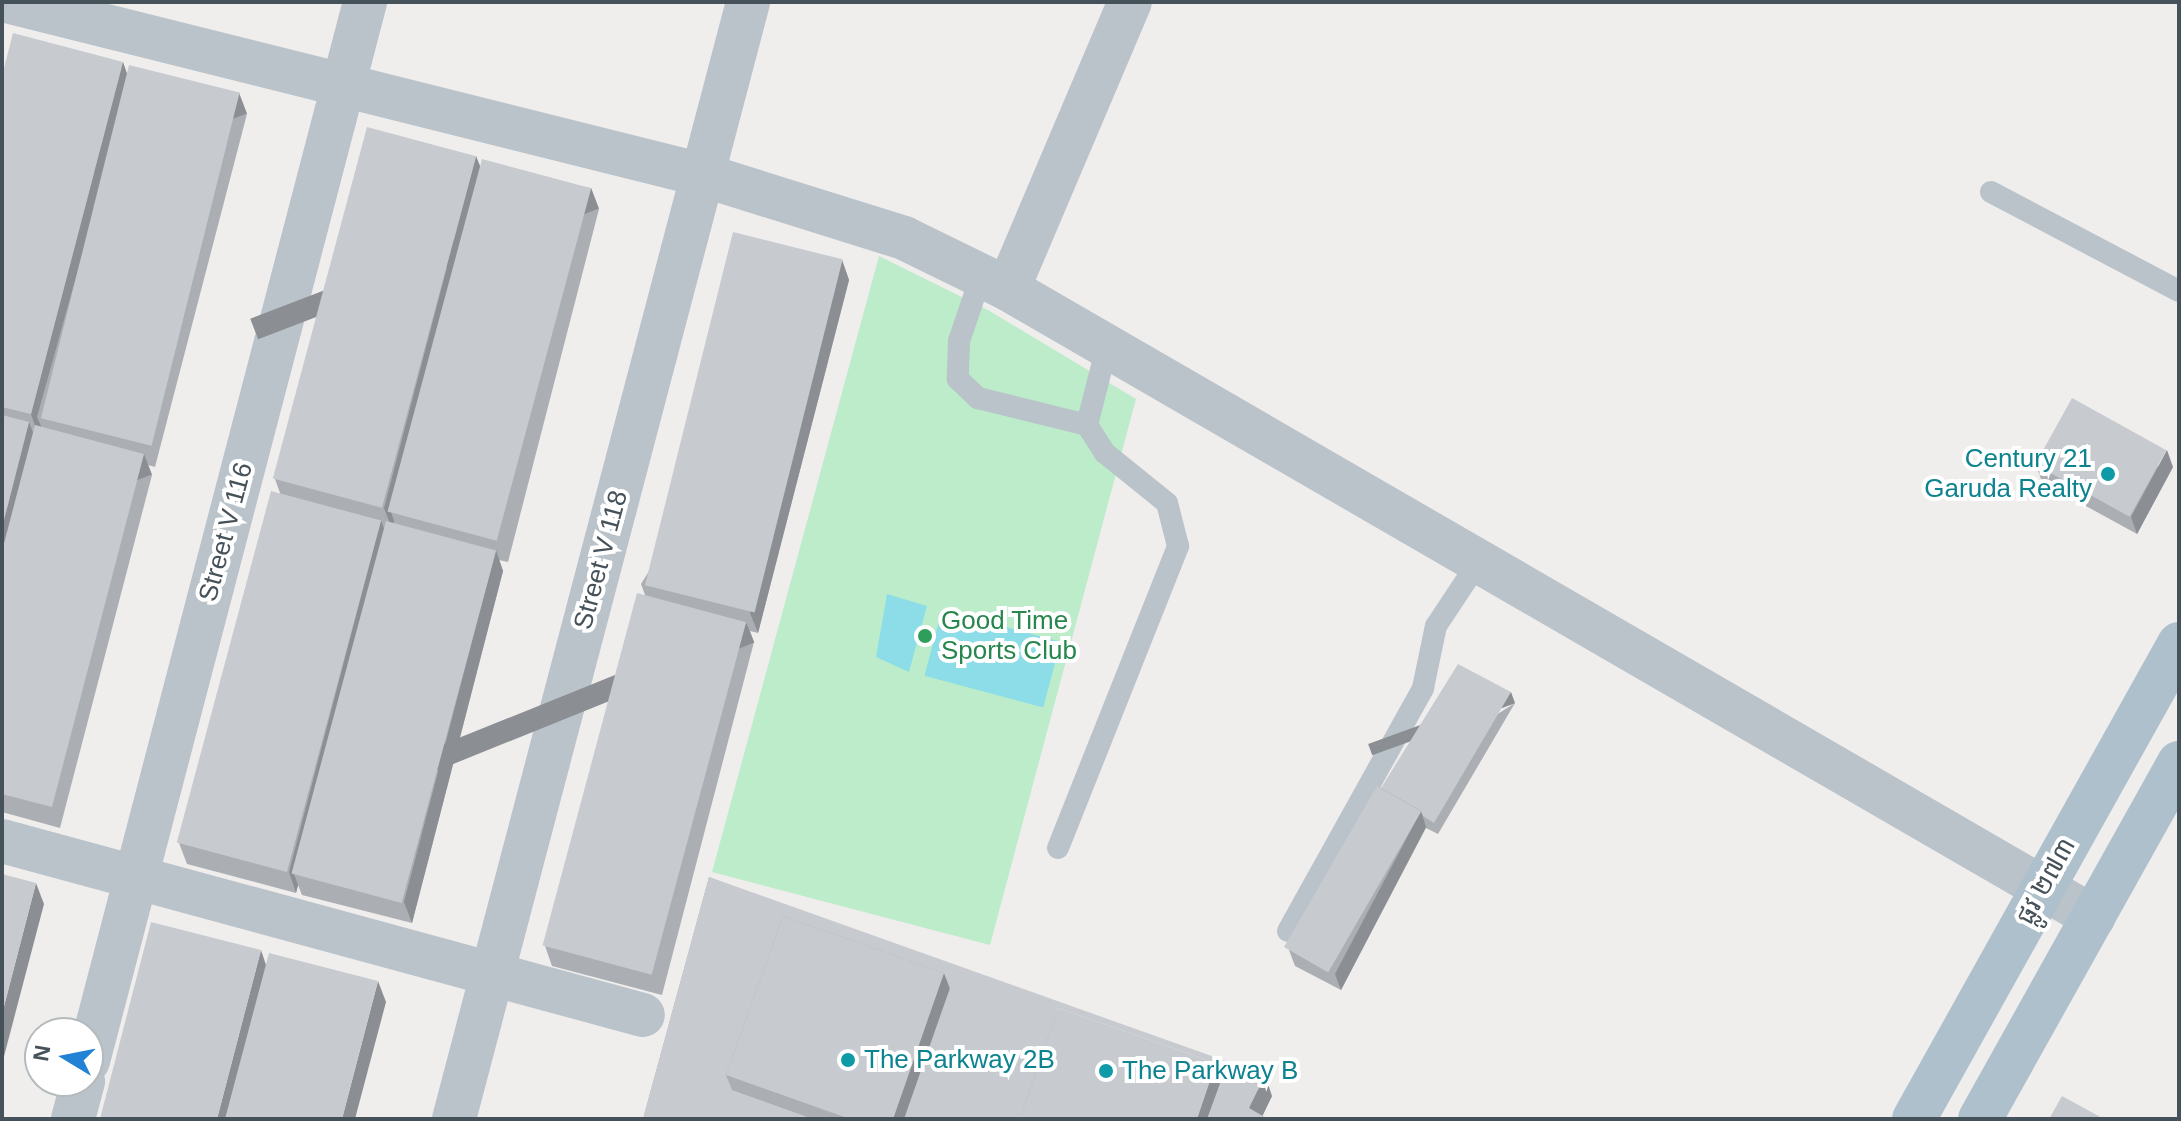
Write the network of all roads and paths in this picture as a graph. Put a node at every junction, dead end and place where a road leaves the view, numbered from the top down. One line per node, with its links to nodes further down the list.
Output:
1 (10, 2): 5 (street)
2 (365, 2): 5 (street, Street V 116)
3 (748, 2): 6 (street, Street V 118)
4 (1130, 2): 8 (street)
5 (344, 81): 6 (street); 17 (street, Street V 116)
6 (703, 175): 8 (street); 21 (street, Street V 118)
7 (1991, 192): 9 (lane)
8 (995, 282): 10 (street); 11 (lane)
9 (2179, 291)
10 (1107, 346): 11 (lane); 12 (street)
11 (1087, 425): 16 (lane)
12 (1479, 561): 18 (street); 20 (lane)
13 (2179, 644): 18 (main road, ផ្លូវ ២៧៣)
14 (2179, 763): 19 (main road)
15 (2, 841): 17 (street)
16 (1058, 848)
17 (136, 876): 21 (street); 23 (street, Street V 116)
18 (2043, 887): 19 (street); 27 (main road, ផ្លូវ ២៧៣)
19 (2093, 917): 28 (main road)
20 (1288, 931)
21 (493, 972): 22 (street); 26 (street, Street V 118)
22 (643, 1015)
23 (99, 1017)
24 (79, 1097): 25 (street)
25 (73, 1119)
26 (454, 1119)
27 (1914, 1119)
28 (1980, 1119)

